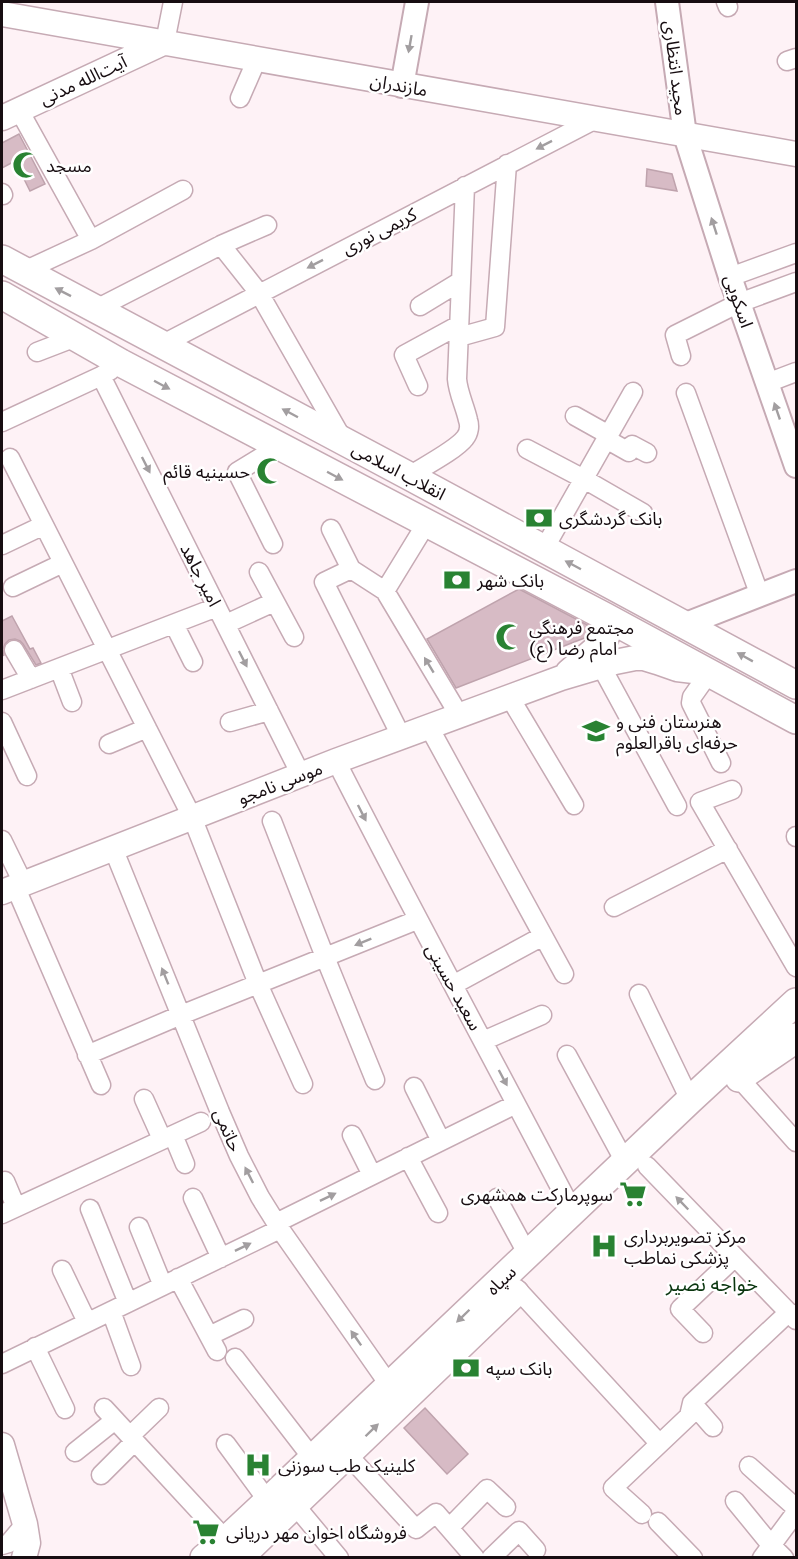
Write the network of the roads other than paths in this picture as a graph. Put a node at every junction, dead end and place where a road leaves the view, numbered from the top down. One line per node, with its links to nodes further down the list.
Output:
1 (173, 2): 5 (street)
2 (417, 2): 7 (street, one-way to 7)
3 (667, 2): 11 (street, مجید انتظاری)
4 (8, 10): 5 (main road, مازندران)
5 (165, 42): 6 (main road, مازندران); 9 (main road, آیت‌الله مدنی)
6 (257, 59): 7 (main road, مازندران); 8 (street)
7 (402, 86): 10 (main road, مازندران)
8 (240, 98)
9 (10, 114): 17 (street)
10 (596, 119): 11 (main road, مازندران); 13 (street, کریمی نوری, one-way to 13)
11 (685, 135): 12 (main road, مازندران); 21 (street, اسکویی, one-way to 11)
12 (796, 154)
13 (507, 164): 14 (street, کریمی نوری); 29 (street)
14 (465, 186): 22 (street); 24 (street, کریمی نوری, one-way to 24)
15 (183, 190): 17 (street)
16 (267, 225): 18 (street)
17 (91, 240): 20 (street)
18 (220, 245): 24 (street); 28 (street)
19 (796, 253): 21 (street)
20 (13, 265): 28 (main road, انقلاب اسلامی, one-way to 20)
21 (730, 277): 26 (street, اسکویی)
22 (461, 281): 27 (street); 29 (street)
23 (796, 282): 26 (street)
24 (259, 293): 31 (street, کریمی نوری); 43 (street)
25 (2, 295): 30 (main road, انقلاب اسلامی)
26 (739, 303): 33 (street); 36 (street, اسکویی)
27 (420, 306)
28 (96, 309): 31 (main road, انقلاب اسلامی)
29 (459, 331): 37 (street); 49 (street)
30 (76, 337): 32 (street); 34 (main road, انقلاب اسلامی)
31 (163, 344): 43 (main road, انقلاب اسلامی, one-way to 31)
32 (37, 352)
33 (681, 356)
34 (111, 369): 41 (street); 44 (main road, انقلاب اسلامی, one-way to 44); 66 (street, امیر جاهد, one-way to 66)
35 (796, 372): 36 (street)
36 (767, 383): 48 (street, اسکویی, one-way to 36)
37 (418, 386)
38 (633, 392): 42 (street)
39 (686, 393): 64 (street)
40 (575, 416): 42 (street)
41 (2, 422)
42 (608, 437): 46 (street); 50 (street)
43 (344, 442): 49 (main road, انقلاب اسلامی)
44 (279, 446): 52 (main road, انقلاب اسلامی, one-way to 52); 56 (street)
45 (527, 449): 50 (street)
46 (646, 453)
47 (10, 458): 53 (street)
48 (796, 466)
49 (409, 476): 57 (main road, انقلاب اسلامی)
50 (584, 479): 51 (street); 57 (street)
51 (643, 513)
52 (426, 524): 63 (street); 67 (main road, انقلاب اسلامی)
53 (44, 525): 55 (street); 58 (street)
54 (331, 530): 59 (street)
55 (2, 544)
56 (273, 544)
57 (544, 549): 70 (main road, انقلاب اسلامی, one-way to 57)
58 (63, 563): 62 (street); 73 (street)
59 (351, 570): 63 (street); 91 (street)
60 (259, 572): 65 (street)
61 (796, 581): 64 (street)
62 (14, 587)
63 (384, 591): 85 (street, one-way to 63)
64 (760, 596): 70 (street)
65 (274, 602): 69 (street); 71 (street)
66 (217, 607): 68 (street); 69 (street, امیر جاهد)
67 (604, 616): 77 (main road, انقلاب اسلامی); 78 (main road, موسی نامجو)
68 (174, 624): 73 (street); 74 (street)
69 (226, 624): 84 (street, امیر جاهد, one-way to 84)
70 (686, 624): 80 (main road, انقلاب اسلامی, one-way to 70)
71 (294, 637)
72 (14, 650): 79 (street)
73 (107, 650): 76 (street); 90 (street)
74 (193, 662)
75 (601, 666): 77 (main road, موسی نامجو); 78 (main road, موسی نامجو); 99 (street)
76 (58, 668): 79 (street); 83 (street)
77 (709, 673): 86 (main road, انقلاب اسلامی); 94 (street)
78 (561, 678): 82 (main road, موسی نامجو)
79 (31, 679): 81 (street)
80 (796, 685)
81 (2, 690)
82 (509, 696): 85 (main road, موسی نامجو); 98 (street)
83 (72, 702)
84 (269, 711): 88 (street); 95 (street, امیر جاهد)
85 (459, 715): 89 (main road, موسی نامجو)
86 (796, 720)
87 (2, 722): 96 (street)
88 (230, 722)
89 (429, 727): 91 (main road, موسی نامجو); 108 (street)
90 (147, 728): 92 (street); 100 (street)
91 (401, 736): 93 (main road, موسی نامجو)
92 (109, 744)
93 (336, 761): 95 (main road, موسی نامجو); 107 (street, سعید حسینی, one-way to 107)
94 (721, 763)
95 (301, 775): 100 (main road, موسی نامجو)
96 (27, 776)
97 (732, 790): 104 (street)
98 (574, 805)
99 (677, 806)
100 (192, 817): 103 (main road, موسی نامجو); 112 (street)
101 (272, 821): 109 (street)
102 (2, 840): 105 (street)
103 (113, 848): 105 (main road, موسی نامجو); 117 (street, حاتمی, one-way to 103)
104 (728, 849): 106 (street); 110 (street)
105 (13, 887): 121 (street)
106 (614, 907)
107 (417, 920): 109 (street, one-way to 109); 113 (street, سعید حسینی)
108 (543, 936): 111 (street); 113 (street)
109 (325, 957): 112 (street); 124 (street)
110 (796, 967)
111 (564, 974)
112 (258, 984): 117 (street); 125 (street)
113 (453, 985): 120 (street, سعید حسینی)
114 (796, 986): 123 (main road)
115 (639, 994): 129 (street)
116 (796, 1002): 123 (main road, سپاه)
117 (181, 1015): 121 (street); 147 (street, حاتمی, one-way to 117)
118 (542, 1015): 120 (street)
119 (795, 1038): 123 (main road)
120 (483, 1041): 130 (street, سعید حسینی, one-way to 130)
121 (87, 1054): 126 (street)
122 (567, 1055): 138 (street)
123 (733, 1072): 129 (main road, سپاه); 135 (street); 138 (main road, سپاه)
124 (375, 1080)
125 (303, 1084)
126 (101, 1085)
127 (414, 1087): 134 (street)
128 (144, 1099): 133 (street)
129 (690, 1100): 138 (main road, سپاه)
130 (516, 1104): 134 (street); 145 (street, سعید حسینی)
131 (201, 1122): 133 (street)
132 (352, 1135): 139 (street)
133 (167, 1137): 137 (street); 144 (street)
134 (441, 1141): 136 (street)
135 (796, 1142)
136 (408, 1158): 139 (street); 146 (street)
137 (185, 1164)
138 (636, 1164): 145 (main road, سپاه); 150 (street, one-way to 138); 154 (main road, سپاه)
139 (372, 1175): 147 (street, one-way to 139)
140 (5, 1181): 144 (street)
141 (193, 1198): 151 (street)
142 (497, 1198): 149 (street)
143 (90, 1209): 155 (street)
144 (9, 1210)
145 (573, 1212): 149 (main road, سپاه)
146 (438, 1213)
147 (278, 1226): 151 (street, one-way to 147); 164 (street, حاتمی, one-way to 147)
148 (139, 1227): 153 (street)
149 (528, 1254): 164 (main road, سپاه, one-way to 164)
150 (735, 1257): 156 (street); 159 (street)
151 (220, 1258): 153 (street)
152 (62, 1270): 158 (street)
153 (171, 1282): 155 (street); 157 (street)
154 (518, 1290): 170 (street); 174 (main road, سپاه, one-way to 154)
155 (119, 1307): 158 (street); 163 (street)
156 (793, 1316): 165 (street)
157 (244, 1319)
158 (87, 1322): 160 (street)
159 (703, 1333)
160 (35, 1347): 162 (street); 167 (street)
161 (235, 1358): 175 (street)
162 (2, 1364)
163 (132, 1366)
164 (390, 1386): 175 (main road, سپاه)
165 (692, 1403): 168 (street); 170 (street)
166 (159, 1408): 169 (street)
167 (66, 1409)
168 (714, 1427)
169 (132, 1439): 173 (street); 177 (street); 185 (street)
170 (659, 1443): 193 (street)
171 (226, 1444): 179 (street)
172 (2, 1445): 182 (main road)
173 (75, 1452)
174 (347, 1454): 179 (main road, سپاه); 183 (street)
175 (313, 1459): 179 (main road, سپاه)
176 (749, 1466): 181 (street)
177 (101, 1474)
178 (735, 1501): 187 (street)
179 (281, 1503): 185 (main road, سپاه); 190 (street)
180 (506, 1507): 183 (street)
181 (796, 1510): 187 (street)
182 (25, 1524): 184 (street); 188 (main road)
183 (449, 1528): 191 (street)
184 (2, 1545)
185 (232, 1549): 189 (main road, سپاه)
186 (536, 1550): 192 (street)
187 (772, 1553)
188 (24, 1557)
189 (204, 1557)
190 (339, 1557)
191 (475, 1557)
192 (491, 1557)
193 (693, 1557)

